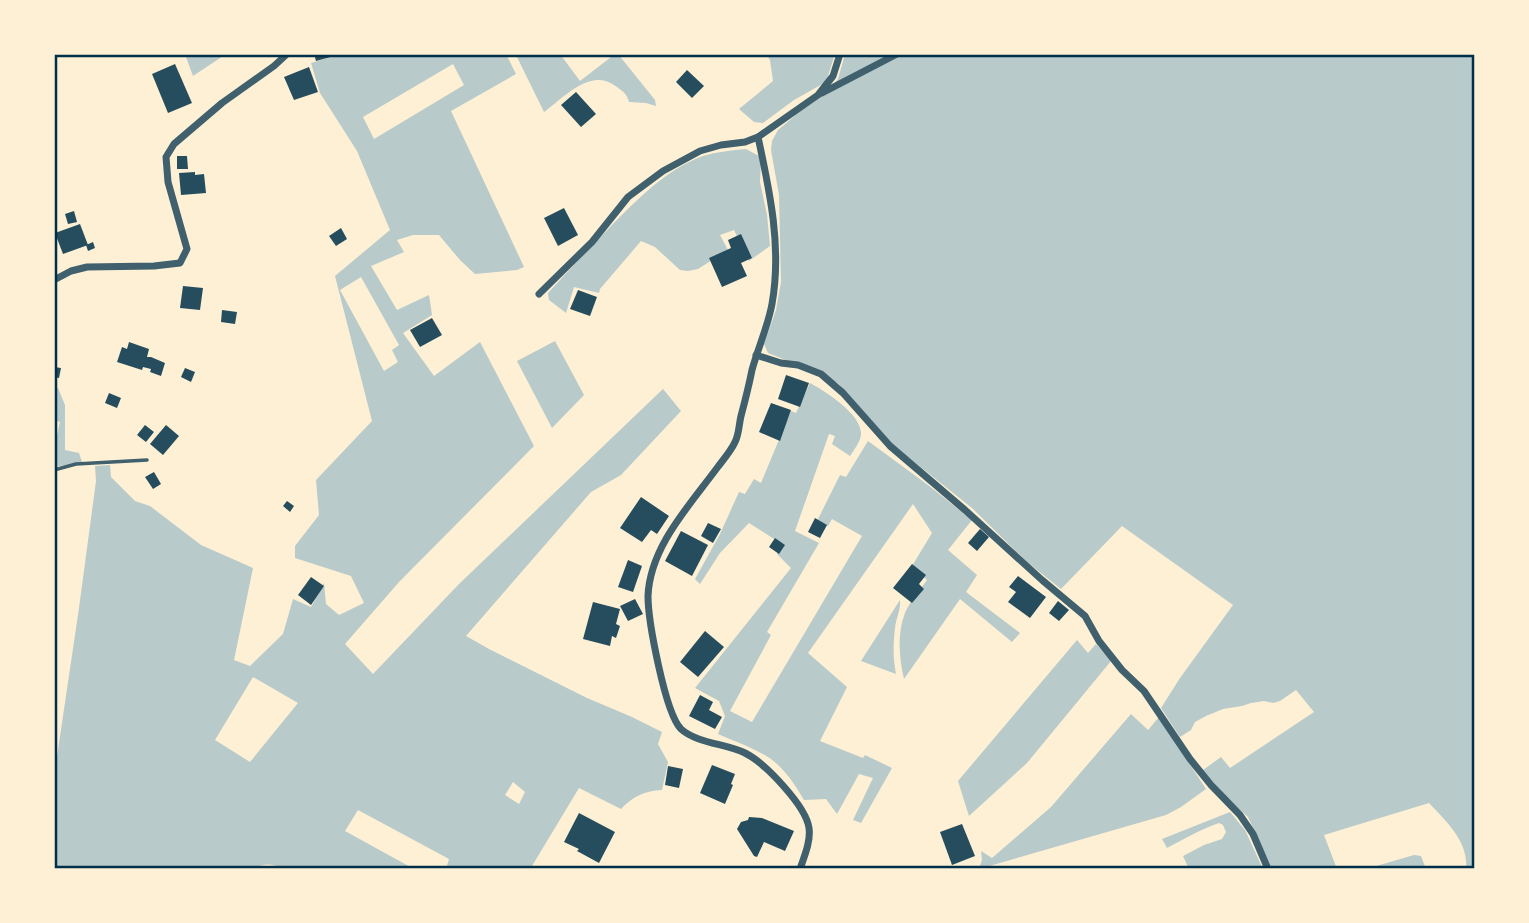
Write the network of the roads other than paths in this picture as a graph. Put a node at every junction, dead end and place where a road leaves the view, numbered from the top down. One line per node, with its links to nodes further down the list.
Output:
1 (288, 54): 6 (street)
2 (840, 54): 4 (street)
3 (897, 54): 4 (street)
4 (818, 95): 5 (street)
5 (758, 137): 7 (street); 8 (street)
6 (54, 280)
7 (539, 294)
8 (756, 355): 11 (street); 12 (street)
9 (147, 460): 10 (lane)
10 (54, 470)
11 (800, 869)
12 (1268, 869)

